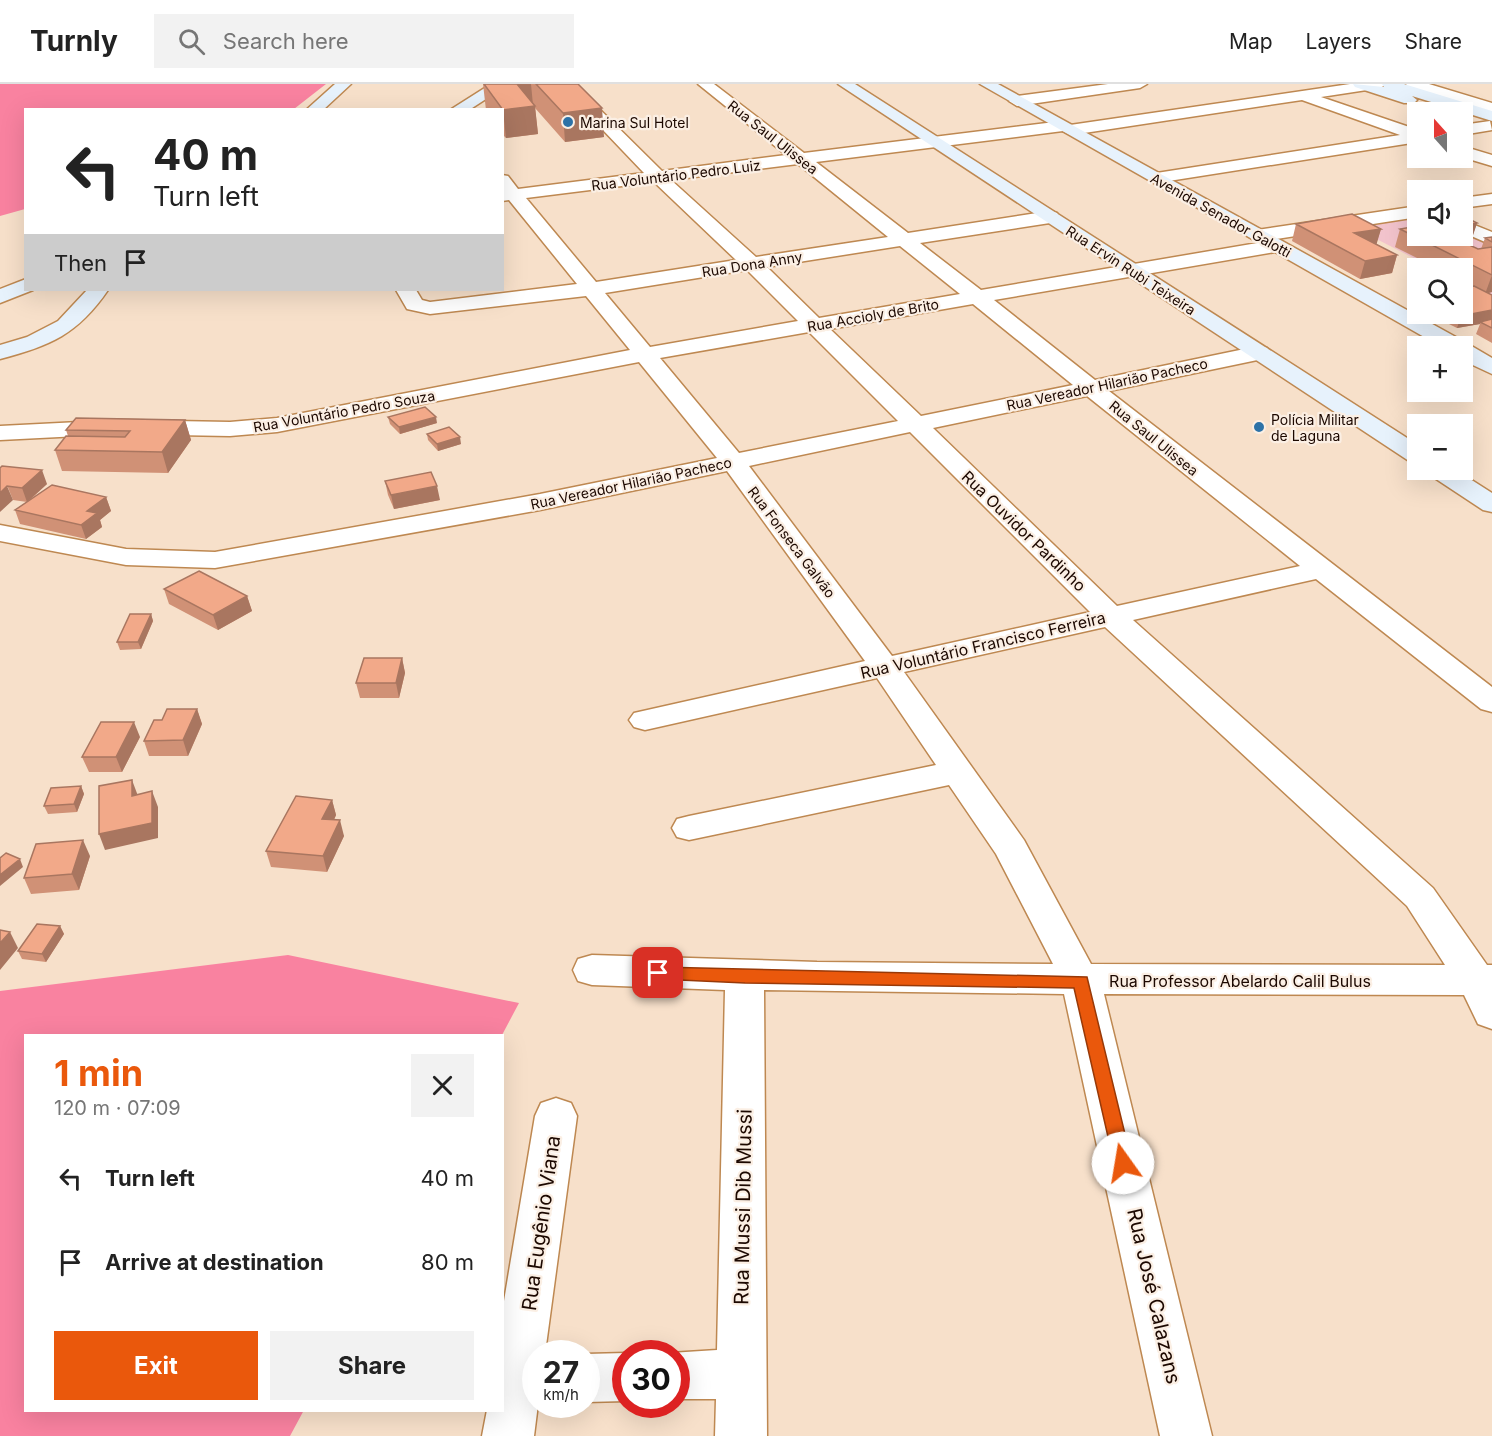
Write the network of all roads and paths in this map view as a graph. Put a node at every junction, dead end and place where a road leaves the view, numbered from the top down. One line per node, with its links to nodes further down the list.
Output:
1 (344, 84): 16 (main road)
2 (502, 84): 13 (main road)
3 (566, 84): 29 (street, Rua Ouvidor Pardinho)
4 (705, 84): 27 (street, Rua Saul Ulissea)
5 (845, 84): 25 (main road, Rua Ervin Rubi Teixeira)
6 (987, 84): 14 (main road, Avenida Senador Galotti)
7 (1140, 84): 14 (street)
8 (1389, 84): 20 (main road)
9 (1413, 84): 18 (street)
10 (1369, 85): 12 (street, Rua Voluntário Pedro Luiz); 15 (main road)
11 (521, 88): 13 (street)
12 (1303, 96): 22 (street, Rua Voluntário Pedro Luiz); 23 (street)
13 (480, 97): 17 (main road)
14 (1017, 101): 22 (main road, Avenida Senador Galotti)
15 (1419, 102)
16 (315, 108)
17 (461, 108)
18 (1492, 108)
19 (1473, 119): 20 (main road)
20 (1491, 123): 21 (street)
21 (1473, 127)
22 (1067, 128): 25 (street, Rua Voluntário Pedro Luiz); 30 (main road, Avenida Senador Galotti)
23 (1407, 132)
24 (1407, 138): 30 (street)
25 (934, 142): 27 (street, Rua Voluntário Pedro Luiz); 35 (main road, Rua Ervin Rubi Teixeira)
26 (1473, 155): 28 (street)
27 (802, 159): 29 (street, Rua Voluntário Pedro Luiz); 39 (street, Rua Saul Ulissea)
28 (1492, 161)
29 (658, 177): 31 (street, Rua Voluntário Pedro Luiz); 41 (street, Rua Ouvidor Pardinho)
30 (1156, 178): 37 (main road, Avenida Senador Galotti)
31 (506, 190): 44 (street, Rua Fonseca Galvão)
32 (1492, 199): 33 (street)
33 (1473, 202)
34 (1407, 213): 37 (street)
35 (1050, 217): 39 (street, Rua Dona Anny); 42 (main road, Rua Ervin Rubi Teixeira)
36 (1473, 230): 38 (street)
37 (1257, 236): 40 (main road, Avenida Senador Galotti)
38 (1492, 239)
39 (907, 240): 41 (street, Rua Dona Anny); 47 (street, Rua Saul Ulissea)
40 (1275, 246): 42 (street, Rua Accioly de Brito); 50 (main road, Avenida Senador Galotti)
41 (752, 264): 44 (street, Rua Dona Anny); 49 (street, Rua Ouvidor Pardinho)
42 (1131, 270): 47 (street, Rua Accioly de Brito); 52 (main road, Rua Ervin Rubi Teixeira)
43 (24, 286): 48 (main road)
44 (589, 289): 46 (street, Rua Dona Anny); 53 (street, Rua Fonseca Galvão)
45 (97, 291): 51 (main road)
46 (406, 291)
47 (975, 296): 49 (street, Rua Accioly de Brito); 57 (street, Rua Saul Ulissea)
48 (0, 297)
49 (814, 325): 53 (street, Rua Accioly de Brito); 58 (street, Rua Ouvidor Pardinho)
50 (1437, 336)
51 (0, 352)
52 (1259, 353): 57 (street, Rua Vereador Hilarião Pacheco); 60 (main road, Rua Ervin Rubi Teixeira)
53 (645, 354): 56 (street, Rua Accioly de Brito); 61 (street, Rua Fonseca Galvão)
54 (1473, 357): 55 (main road)
55 (1492, 367)
56 (472, 388): 59 (street, Rua Voluntário Pedro Souza)
57 (1091, 388): 58 (street, Rua Vereador Hilarião Pacheco); 65 (street, Rua Saul Ulissea)
58 (915, 424): 61 (street, Rua Vereador Hilarião Pacheco); 66 (street, Rua Ouvidor Pardinho)
59 (0, 433)
60 (1407, 449)
61 (733, 462): 64 (street, Rua Vereador Hilarião Pacheco); 67 (street, Rua Fonseca Galvão)
62 (1455, 480): 63 (main road)
63 (1492, 504)
64 (0, 533)
65 (1320, 570): 66 (street, Rua Voluntário Francisco Ferreira); 68 (street, Rua Saul Ulissea)
66 (1112, 617): 67 (street, Rua Voluntário Francisco Ferreira); 75 (street, Rua Ouvidor Pardinho)
67 (885, 667): 69 (street, Rua Voluntário Francisco Ferreira); 70 (street, Rua Fonseca Galvão)
68 (1492, 702)
69 (645, 720)
70 (958, 772): 71 (street); 74 (street, Rua Fonseca Galvão)
71 (689, 828)
72 (592, 970): 73 (street, Rua Professor Abelardo Calil Bulus)
73 (745, 977): 74 (street, Rua Professor Abelardo Calil Bulus); 77 (street, Rua Mussi Dib Mussi)
74 (1081, 981): 75 (street, Rua Professor Abelardo Calil Bulus); 82 (street, Rua José Calazans)
75 (1487, 991)
76 (556, 1116): 79 (street, Rua Eugênio Viana)
77 (742, 1374): 78 (street); 81 (street, Rua Mussi Dib Mussi)
78 (690, 1376)
79 (519, 1379): 80 (street, Rua Eugênio Viana)
80 (508, 1436)
81 (741, 1436)
82 (1186, 1436)

